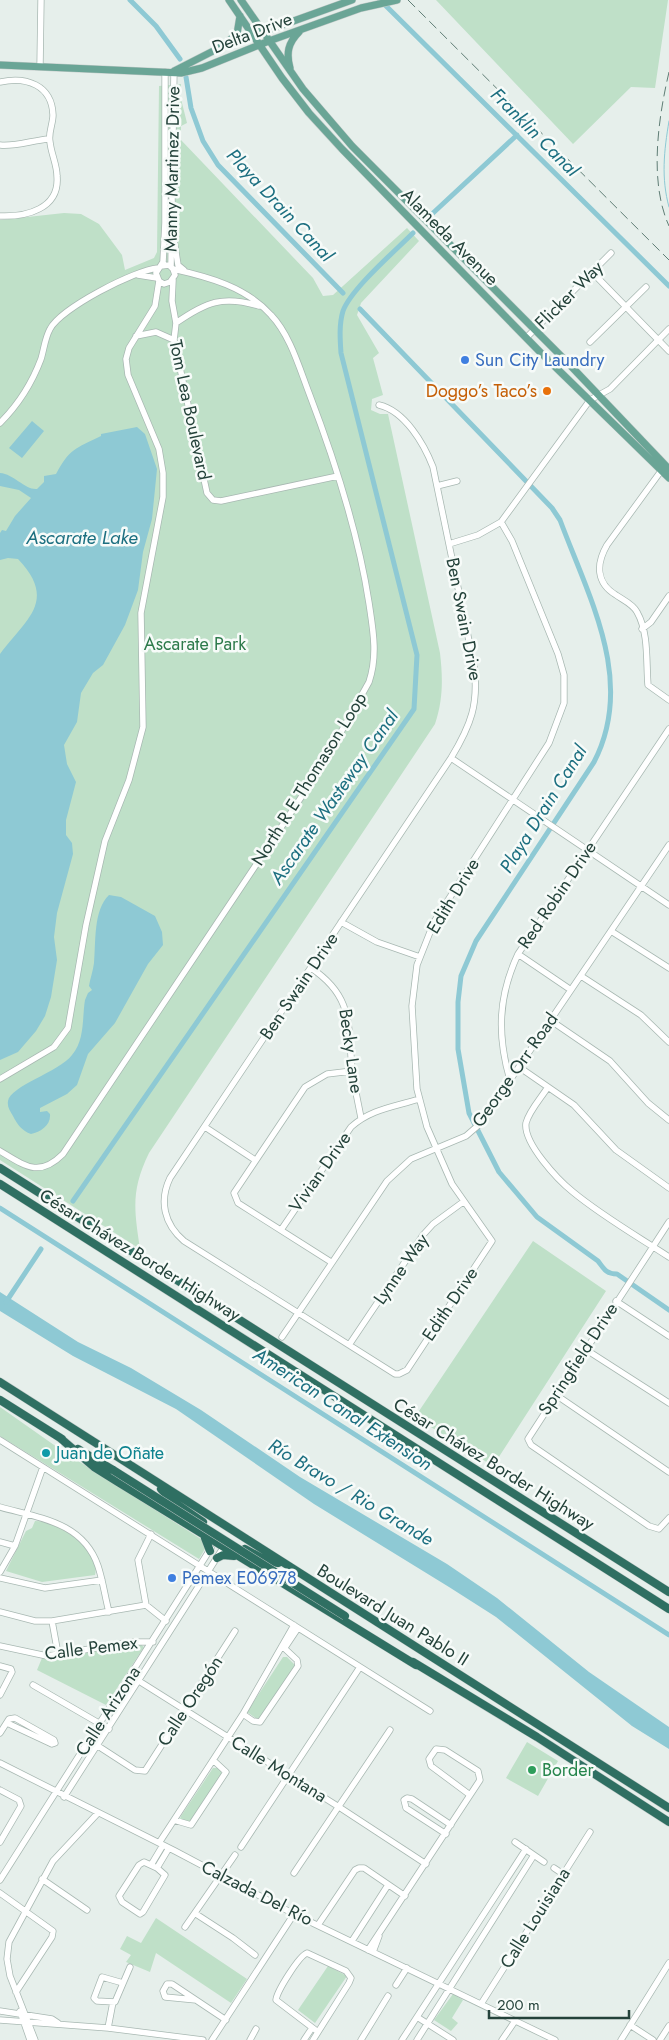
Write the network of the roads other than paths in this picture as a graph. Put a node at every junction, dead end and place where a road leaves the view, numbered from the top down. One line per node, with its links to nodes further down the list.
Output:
1 (41, 0): 16 (street)
2 (229, 0): 6 (main road, Alameda Avenue)
3 (241, 0): 7 (main road, Alameda Avenue)
4 (352, 0): 7 (main road, Delta Drive)
5 (397, 0): 8 (main road, Delta Drive)
6 (240, 16): 9 (main road, Alameda Avenue); 12 (main road)
7 (262, 31): 9 (main road, Delta Drive); 10 (main road, Alameda Avenue)
8 (300, 31): 10 (main road, Delta Drive); 19 (main road)
9 (252, 35): 11 (main road, Alameda Avenue); 12 (main road, Delta Drive)
10 (269, 41): 11 (main road, Delta Drive); 19 (main road, Alameda Avenue)
11 (259, 45): 15 (main road, Delta Drive); 46 (main road, Alameda Avenue)
12 (221, 47): 13 (main road, Delta Drive)
13 (205, 55): 15 (main road); 17 (main road, Delta Drive)
14 (0, 65): 16 (main road, Delta Drive)
15 (209, 65): 17 (main road, Delta Drive)
16 (40, 66): 18 (main road, Delta Drive)
17 (174, 71): 18 (main road, Delta Drive); 23 (street, Manny Martinez Drive)
18 (165, 72): 22 (street, Manny Martinez Drive)
19 (293, 75): 44 (main road, Alameda Avenue)
20 (0, 82): 21 (street)
21 (49, 138): 24 (street); 27 (street)
22 (165, 138): 23 (street); 25 (street, Manny Martinez Drive)
23 (174, 138): 26 (street, Manny Martinez Drive)
24 (0, 145)
25 (165, 188): 26 (street); 30 (street, Manny Martinez Drive)
26 (173, 188): 28 (street, Manny Martinez Drive)
27 (0, 216)
28 (173, 236): 33 (street, Manny Martinez Drive); 34 (street)
29 (611, 252): 35 (street, Flicker Way)
30 (164, 253): 31 (street, Manny Martinez Drive); 32 (street)
31 (160, 267): 32 (street); 33 (street); 37 (street)
32 (150, 268): 36 (street)
33 (172, 268): 34 (street, North R E Thomason Loop); 38 (street)
34 (191, 272): 41 (street, North R E Thomason Loop)
35 (592, 272): 40 (street); 44 (street, Flicker Way)
36 (136, 275): 37 (street); 54 (street)
37 (158, 280): 38 (street); 45 (street)
38 (173, 280): 42 (street, Tom Lea Boulevard)
39 (646, 287): 40 (street)
40 (626, 307): 48 (street); 49 (street)
41 (263, 308): 42 (street); 56 (street, North R E Thomason Loop)
42 (176, 323): 47 (street, Tom Lea Boulevard)
43 (669, 328): 48 (street)
44 (533, 330): 46 (street, Flicker Way); 51 (main road, Alameda Avenue)
45 (136, 337): 47 (street); 84 (street)
46 (526, 337): 52 (main road, Alameda Avenue)
47 (174, 340): 56 (street, Tom Lea Boulevard)
48 (658, 340): 50 (street); 51 (street)
49 (590, 342)
50 (669, 351)
51 (599, 396): 52 (street); 55 (main road, Alameda Avenue)
52 (590, 400): 55 (main road, Alameda Avenue); 60 (street)
53 (379, 405): 59 (street, Ben Swain Drive)
54 (0, 423)
55 (665, 470): 57 (main road, Alameda Avenue); 63 (street)
56 (338, 476): 92 (street, North R E Thomason Loop)
57 (669, 478)
58 (457, 482): 59 (street)
59 (438, 486): 61 (street, Ben Swain Drive)
60 (501, 522): 61 (street); 67 (street, Edith Drive)
61 (449, 544): 66 (street, Ben Swain Drive)
62 (669, 596): 63 (street)
63 (642, 629): 64 (street)
64 (669, 700)
65 (669, 729): 69 (street, Red Robin Drive)
66 (451, 758): 67 (street); 72 (street, Ben Swain Drive)
67 (512, 799): 69 (street); 75 (street, Edith Drive)
68 (669, 845): 70 (street, George Orr Road)
69 (587, 849): 70 (street); 74 (street, Red Robin Drive)
70 (640, 886): 71 (street); 73 (street, George Orr Road)
71 (669, 905)
72 (341, 922): 75 (street); 76 (street, Ben Swain Drive)
73 (612, 931): 77 (street); 78 (street, George Orr Road)
74 (518, 954): 79 (street); 85 (street, Red Robin Drive)
75 (420, 957): 87 (street, Edith Drive)
76 (311, 968): 83 (street, Becky Lane); 90 (street, Ben Swain Drive)
77 (669, 968)
78 (581, 976): 79 (street, George Orr Road); 81 (street)
79 (571, 990): 80 (street, George Orr Road)
80 (550, 1020): 82 (street, George Orr Road); 89 (street)
81 (669, 1042)
82 (519, 1067): 85 (street, George Orr Road); 86 (street)
83 (352, 1071): 88 (street, Becky Lane); 93 (street)
84 (0, 1079)
85 (510, 1080): 91 (street, George Orr Road)
86 (548, 1087): 96 (street); 100 (street)
87 (419, 1099): 88 (street, Vivian Drive); 91 (street, Edith Drive)
88 (361, 1118): 99 (street, Vivian Drive)
89 (669, 1120)
90 (205, 1127): 93 (street); 104 (street, Ben Swain Drive)
91 (436, 1148): 97 (street, Edith Drive); 102 (street, George Orr Road)
92 (0, 1151)
93 (254, 1160): 99 (street)
94 (0, 1168): 136 (highway, César Chávez Border Highway)
95 (0, 1184): 138 (highway, César Chávez Border Highway)
96 (669, 1188)
97 (463, 1202): 107 (street, Lynne Way); 109 (street, Edith Drive)
98 (669, 1222): 100 (street, Springfield Drive)
99 (280, 1230): 102 (street)
100 (653, 1246): 101 (street); 103 (street, Springfield Drive)
101 (669, 1257)
102 (331, 1262): 104 (street, George Orr Road)
103 (616, 1301): 105 (street); 108 (street, Springfield Drive)
104 (298, 1313): 106 (street, George Orr Road); 107 (street, Ben Swain Drive)
105 (669, 1336)
106 (282, 1337)
107 (349, 1345): 109 (street, Ben Swain Drive)
108 (585, 1349): 111 (street, Springfield Drive); 113 (street)
109 (399, 1374)
110 (0, 1382): 118 (highway, Boulevard Juan Pablo II)
111 (556, 1395): 117 (street); 121 (street, Springfield Drive)
112 (0, 1400): 114 (highway, Boulevard Juan Pablo II)
113 (669, 1403)
114 (59, 1437): 123 (highway); 149 (highway, Boulevard Juan Pablo II, bridge)
115 (0, 1440): 116 (street)
116 (43, 1467): 120 (street); 122 (street)
117 (669, 1472)
118 (154, 1481): 125 (highway); 130 (highway, Boulevard Juan Pablo II)
119 (0, 1507): 120 (street)
120 (26, 1514): 126 (street); 135 (street)
121 (669, 1518)
122 (151, 1534): 131 (street); 137 (street)
123 (202, 1534): 125 (highway); 127 (highway)
124 (0, 1542): 126 (street)
125 (220, 1544): 127 (street, Calle Arizona); 128 (street, Calle Arizona); 129 (highway); 130 (highway)
126 (15, 1546): 133 (street)
127 (210, 1551): 131 (street, Calle Arizona)
128 (216, 1558): 129 (highway); 132 (street, Calle Arizona)
129 (242, 1560): 149 (highway)
130 (285, 1565): 174 (highway, Boulevard Juan Pablo II)
131 (201, 1566): 132 (street); 142 (street, Calle Arizona)
132 (209, 1571): 143 (street); 153 (street, Calle Arizona)
133 (0, 1572)
134 (0, 1578): 135 (street)
135 (102, 1580): 140 (street)
136 (669, 1592)
137 (146, 1605): 140 (street); 142 (street)
138 (669, 1608)
139 (0, 1612): 141 (street)
140 (109, 1612): 141 (street)
141 (52, 1621): 148 (street)
142 (166, 1621): 145 (street, Calle Arizona)
143 (296, 1626): 147 (street); 151 (street)
144 (235, 1631): 156 (street, Calle Oregón)
145 (154, 1642): 148 (street, Calle Pemex); 152 (street, Calle Arizona)
146 (0, 1646): 148 (street, Calle Pemex)
147 (282, 1648): 158 (street); 158 (street)
148 (58, 1654)
149 (416, 1665): 177 (highway, Boulevard Juan Pablo II)
150 (0, 1666): 155 (street)
151 (360, 1667): 157 (street); 168 (street)
152 (131, 1676): 153 (street, Calle Montana); 160 (street, Calle Arizona)
153 (139, 1681): 156 (street, Calle Montana); 161 (street, Calle Arizona)
154 (33, 1685): 160 (street)
155 (0, 1695)
156 (185, 1710): 164 (street, Calle Montana); 165 (street, Calle Oregón)
157 (430, 1711)
158 (243, 1714): 164 (street)
159 (7, 1723): 159 (street); 163 (street)
160 (100, 1724): 161 (street); 170 (street, Calle Arizona)
161 (109, 1729): 165 (street, Calle Arizona)
162 (390, 1730): 173 (street)
163 (0, 1733)
164 (227, 1737): 166 (street); 168 (street, Calle Montana)
165 (98, 1746): 172 (street, Calle Arizona)
166 (213, 1760): 176 (street); 176 (street)
167 (0, 1763): 170 (street, Calzada Del Río)
168 (288, 1775): 173 (street, Calle Montana); 186 (street)
169 (0, 1790): 180 (street)
170 (56, 1792): 172 (street, Calzada Del Río); 199 (street, Calle Arizona)
171 (470, 1795): 171 (street); 178 (street)
172 (64, 1796): 175 (street, Calzada Del Río)
173 (339, 1807): 191 (street, Calle Montana); 195 (street)
174 (669, 1808)
175 (98, 1813): 185 (street, Calzada Del Río); 198 (street)
176 (174, 1820): 185 (street)
177 (669, 1822)
178 (451, 1825): 182 (street); 182 (street)
179 (0, 1827): 180 (street)
180 (7, 1831): 183 (street)
181 (590, 1832): 196 (street, Calle Louisiana)
182 (446, 1834): 191 (street)
183 (0, 1842)
184 (515, 1842): 187 (street)
185 (163, 1845): 192 (street); 193 (street); 197 (street, Calzada Del Río)
186 (240, 1847)
187 (526, 1849): 189 (street); 207 (street)
188 (235, 1855): 197 (street)
189 (534, 1855): 190 (street); 210 (street)
190 (544, 1862)
191 (426, 1864): 202 (street)
192 (151, 1865): 193 (street); 193 (street)
193 (157, 1868)
194 (554, 1868): 196 (street)
195 (294, 1873)
196 (563, 1874): 225 (street, Calle Louisiana)
197 (221, 1876): 205 (street); 206 (street, Calzada Del Río)
198 (42, 1879): 203 (street); 204 (street)
199 (0, 1880)
200 (388, 1885): 202 (street); 208 (street); 211 (street)
201 (0, 1893): 203 (street)
202 (405, 1896): 212 (street)
203 (26, 1910): 221 (street); 221 (street)
204 (87, 1910)
205 (196, 1914): 209 (street); 213 (street)
206 (294, 1914): 208 (street, Calzada Del Río); 231 (street)
207 (480, 1922): 210 (street); 217 (street)
208 (318, 1925): 211 (street, Calzada Del Río)
209 (185, 1927)
210 (490, 1927): 220 (street)
211 (352, 1941): 212 (street, Calzada Del Río)
212 (371, 1951): 216 (street, Calzada Del Río)
213 (255, 1955)
214 (669, 1963): 237 (street)
215 (130, 1967): 218 (street)
216 (407, 1968): 217 (street, Calzada Del Río); 219 (street)
217 (438, 1983): 220 (street, Calzada Del Río); 229 (street)
218 (123, 1984): 224 (street); 224 (street)
219 (396, 1985)
220 (450, 1989): 225 (street, Calzada Del Río); 236 (street)
221 (16, 1992): 228 (street)
222 (388, 1996): 250 (street)
223 (196, 2000): 223 (street); 231 (street)
224 (113, 2002): 239 (street)
225 (480, 2004): 233 (street, Calzada Del Río)
226 (0, 2011): 227 (street)
227 (9, 2012): 228 (street); 232 (street)
228 (22, 2014): 234 (street); 235 (street)
229 (417, 2017): 236 (street); 251 (street)
230 (0, 2020): 232 (street)
231 (226, 2020): 246 (street)
232 (8, 2021): 234 (street)
233 (515, 2021): 254 (street); 255 (street, Calzada Del Río)
234 (26, 2023): 235 (street); 243 (street); 244 (street)
235 (58, 2023): 239 (street)
236 (428, 2024): 252 (street); 253 (street)
237 (630, 2025): 256 (street); 257 (street)
238 (669, 2026): 258 (street)
239 (108, 2028): 242 (street)
240 (256, 2029): 247 (street)
241 (315, 2030): 241 (street); 248 (street); 249 (street)
242 (157, 2037): 245 (street)
243 (30, 2040)
244 (35, 2040)
245 (203, 2040)
246 (212, 2040)
247 (250, 2040)
248 (304, 2040)
249 (313, 2040)
250 (361, 2040)
251 (402, 2040)
252 (417, 2040)
253 (454, 2040)
254 (502, 2040)
255 (554, 2040)
256 (620, 2040)
257 (652, 2040)
258 (660, 2040)

